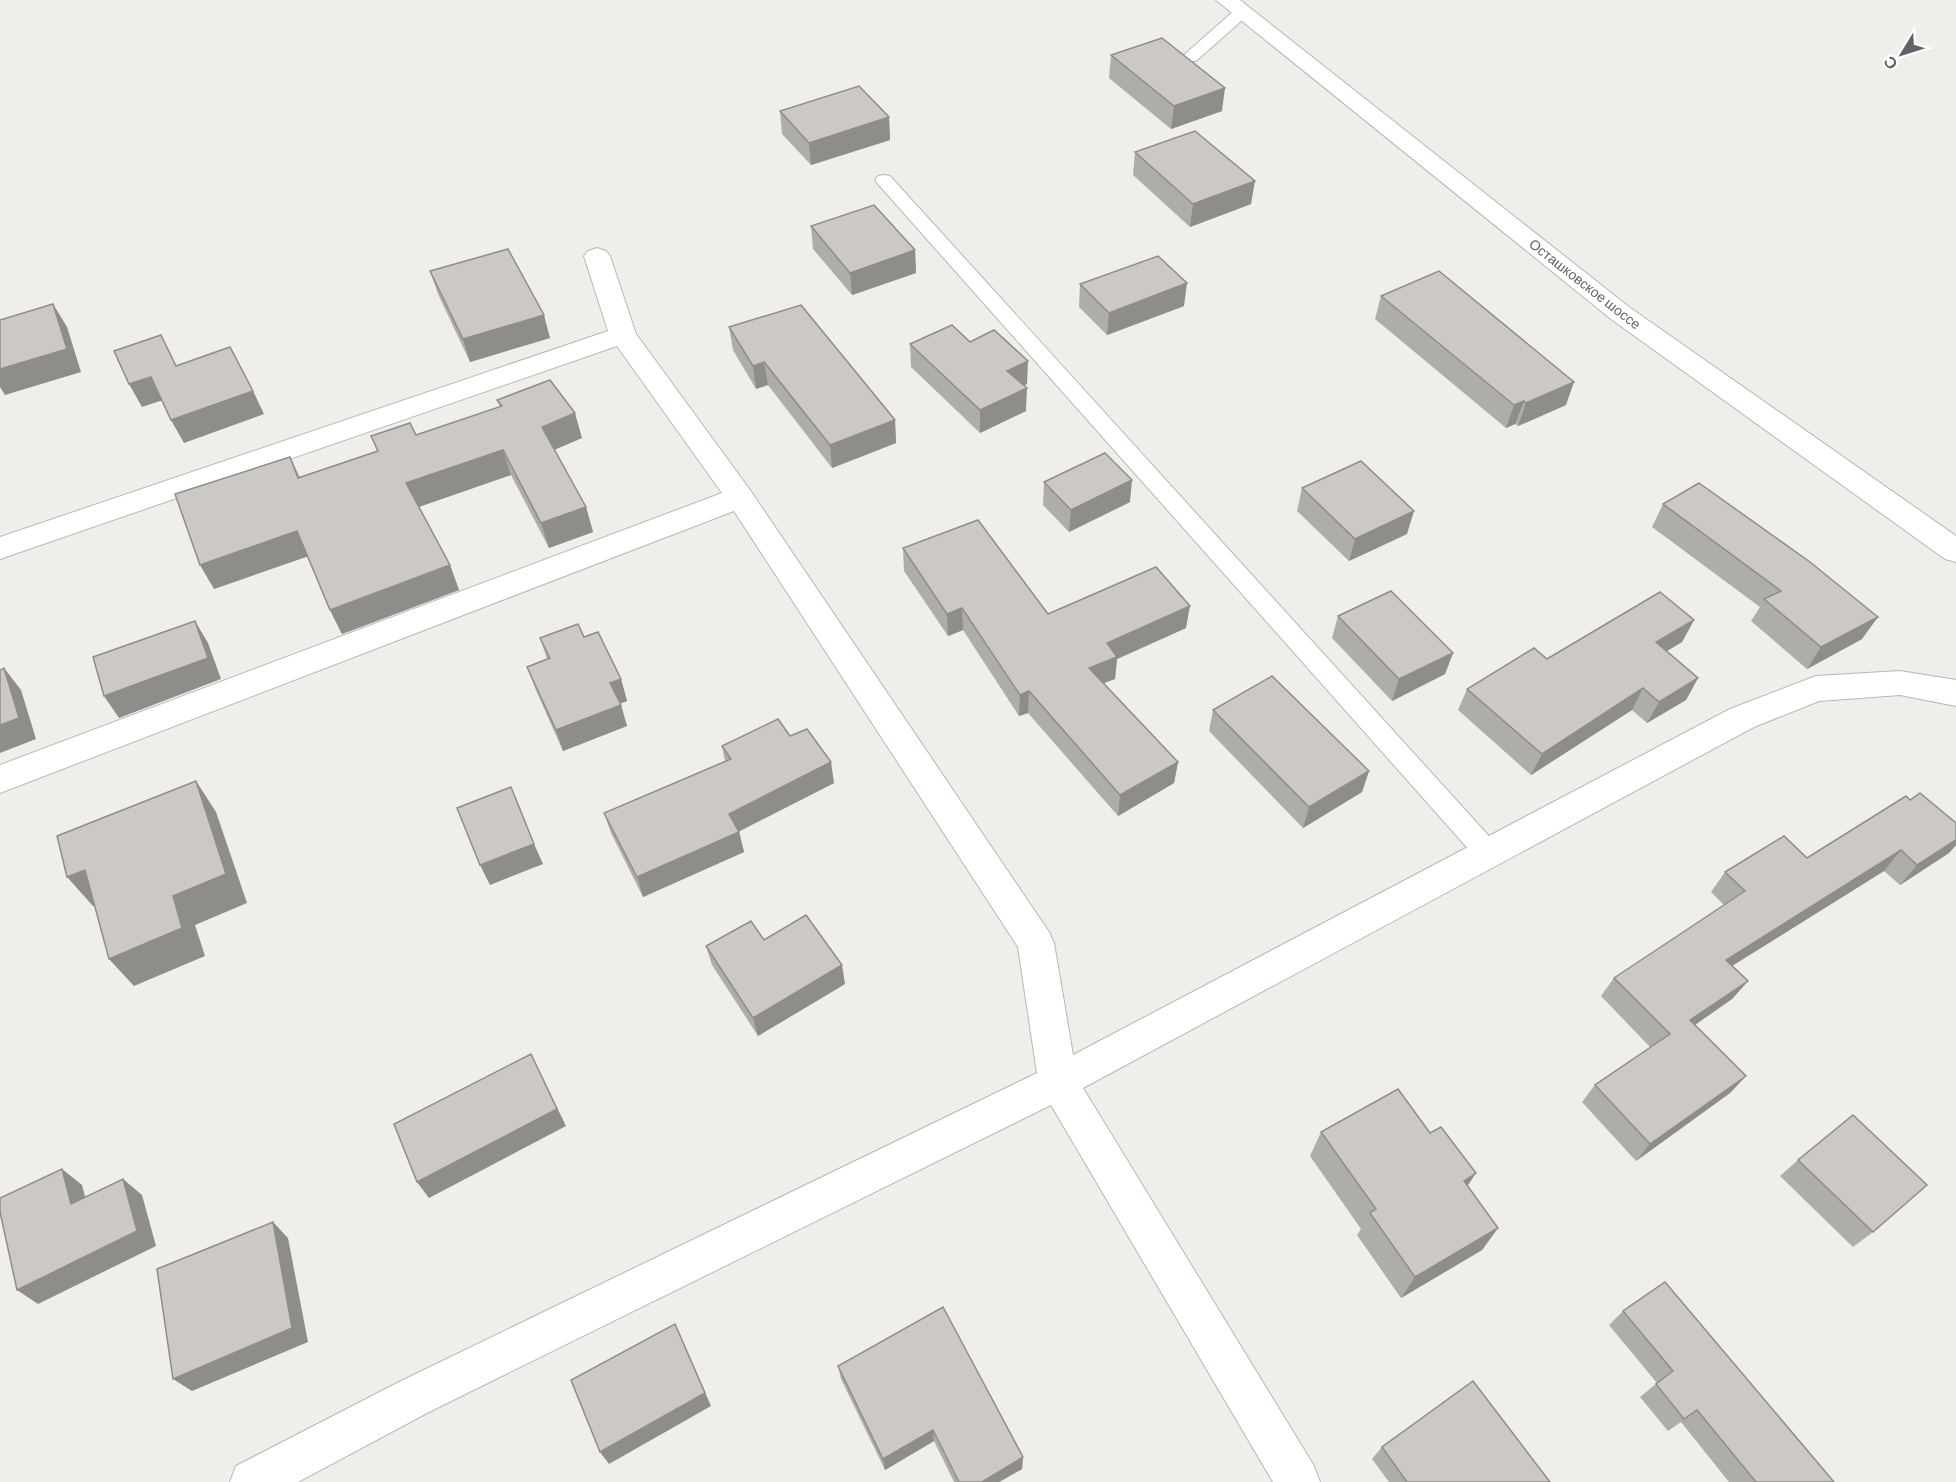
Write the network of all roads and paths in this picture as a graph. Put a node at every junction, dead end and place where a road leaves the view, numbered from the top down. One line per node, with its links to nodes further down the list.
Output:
1 (1234, 6): 2 (lane); 8 (street, Осташковское шоссе)
2 (1190, 58)
3 (884, 180): 11 (lane)
4 (597, 256): 5 (street)
5 (623, 335): 6 (street); 7 (street)
6 (740, 497): 10 (street); 12 (street)
7 (0, 548)
8 (1956, 551)
9 (1956, 693): 11 (street)
10 (0, 779)
11 (1488, 852): 12 (street)
12 (1058, 1082): 13 (street); 14 (street)
13 (252, 1482)
14 (1298, 1482)

